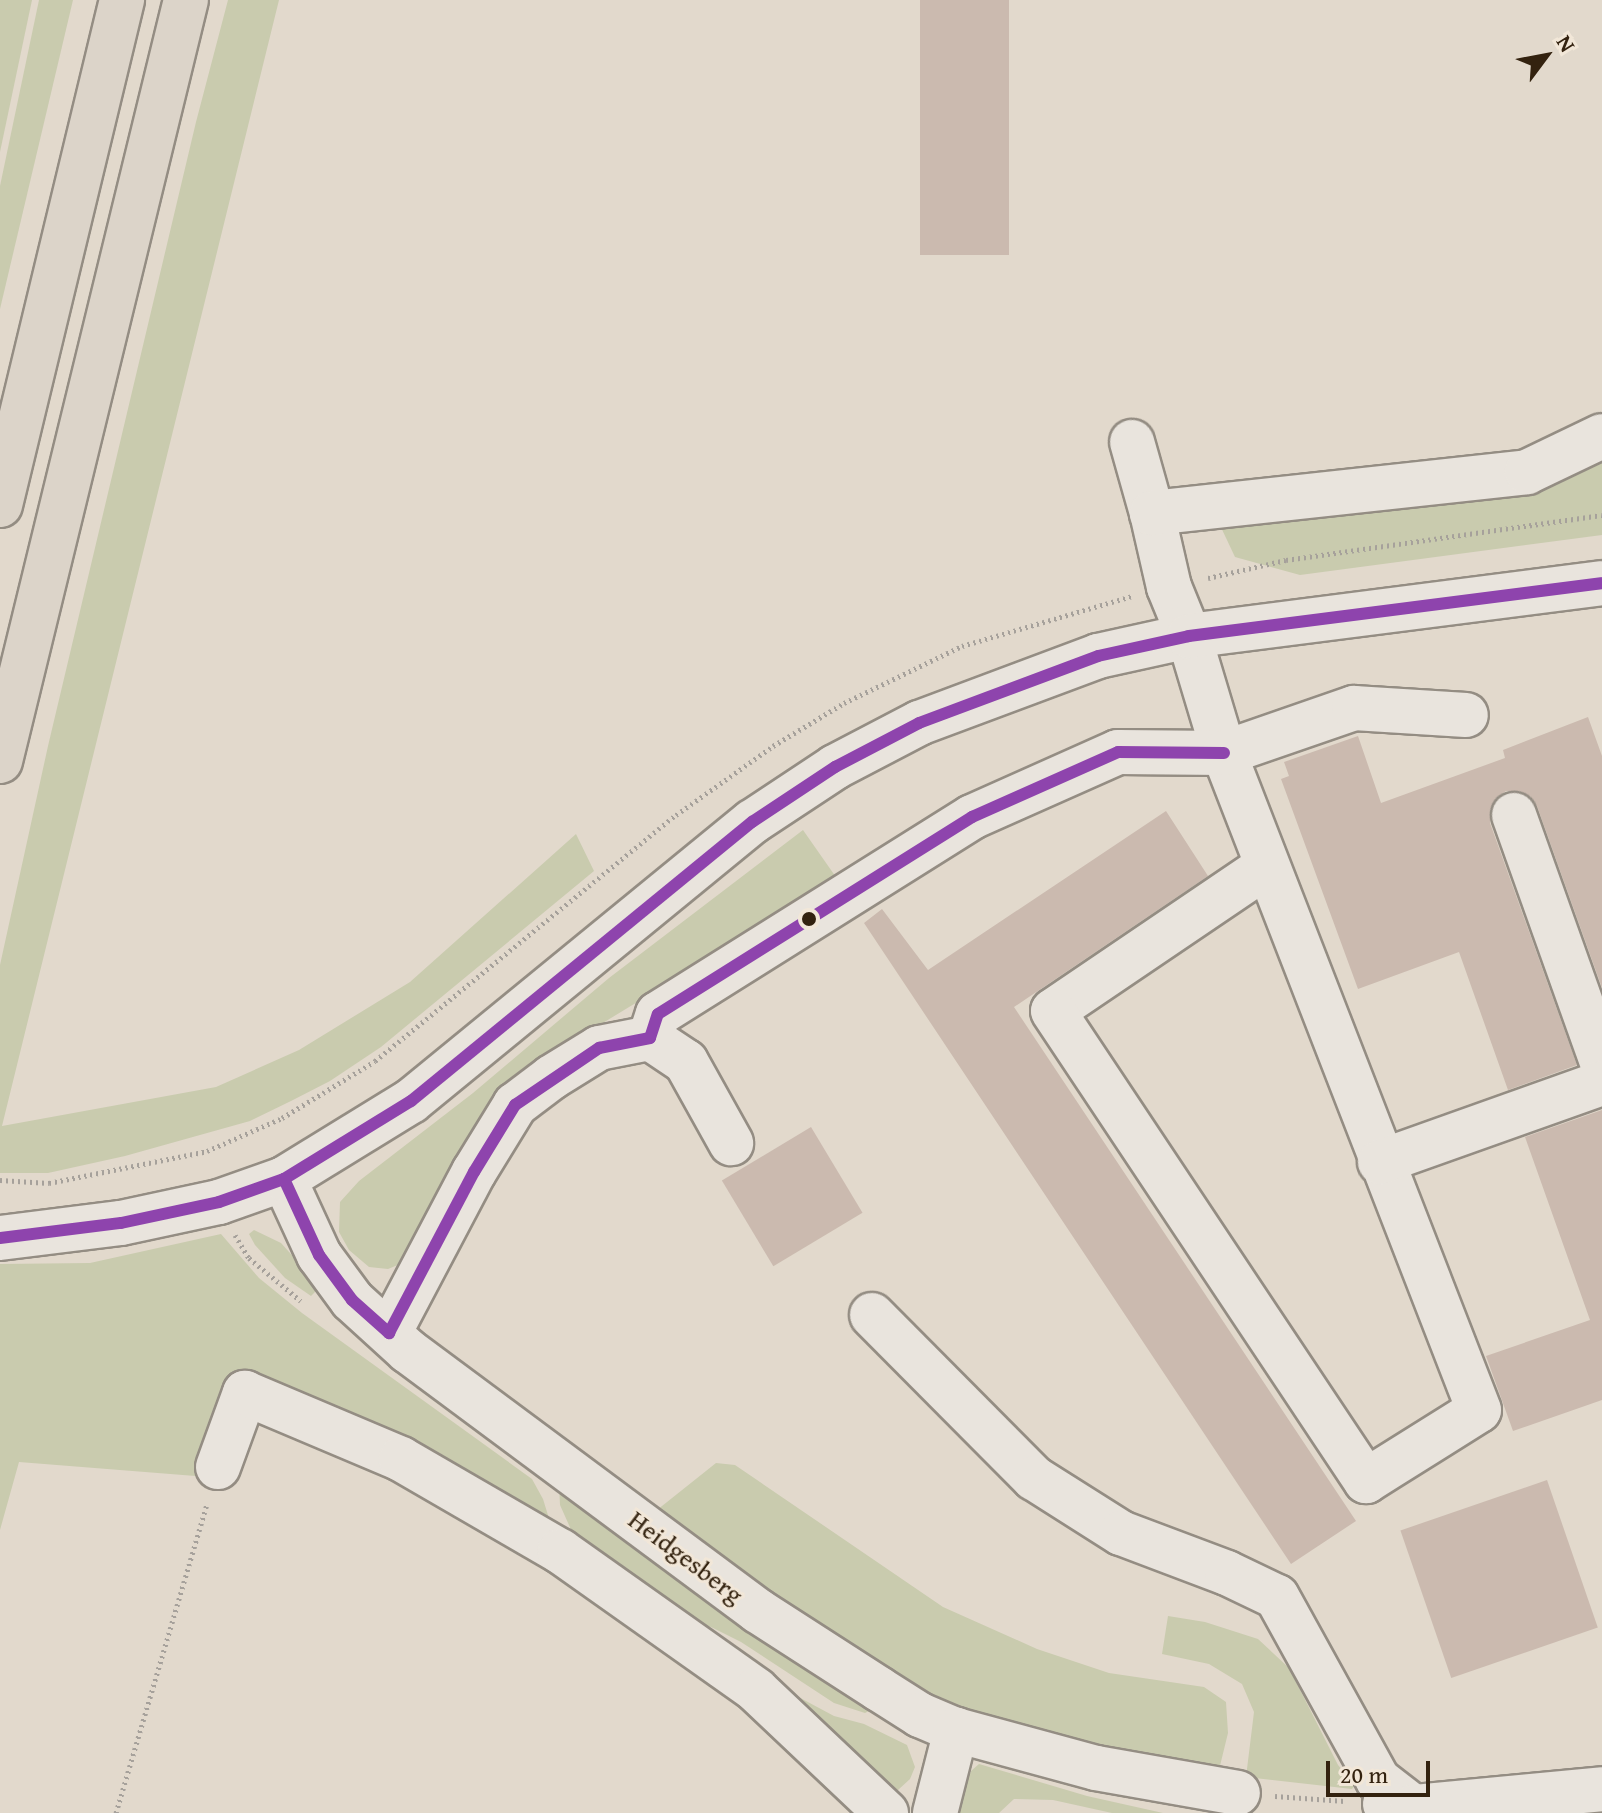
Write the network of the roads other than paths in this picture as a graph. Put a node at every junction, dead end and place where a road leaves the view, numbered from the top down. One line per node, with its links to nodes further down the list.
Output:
1 (122, 0): 5 (highway)
2 (186, 0): 11 (highway)
3 (1602, 436): 6 (street)
4 (1132, 442): 6 (street)
5 (0, 505)
6 (1152, 513): 8 (street)
7 (1602, 583): 8 (street)
8 (1189, 636): 10 (street); 19 (street)
9 (1466, 715): 10 (street)
10 (1224, 753): 13 (street); 14 (street)
11 (0, 761)
12 (1514, 815): 15 (street)
13 (1267, 866): 18 (street); 18 (street)
14 (650, 1038): 17 (street); 22 (street)
15 (1602, 1062)
16 (1602, 1083): 18 (street)
17 (731, 1143)
18 (1380, 1162)
19 (284, 1179): 20 (street); 22 (street, Heidgesberg)
20 (0, 1238)
21 (872, 1315): 25 (street)
22 (389, 1333): 24 (street, Heidgesberg)
23 (218, 1467): 27 (street)
24 (956, 1730): 26 (street, Heidgesberg); 28 (street)
25 (1602, 1789)
26 (1238, 1793)
27 (886, 1813)
28 (935, 1813)

